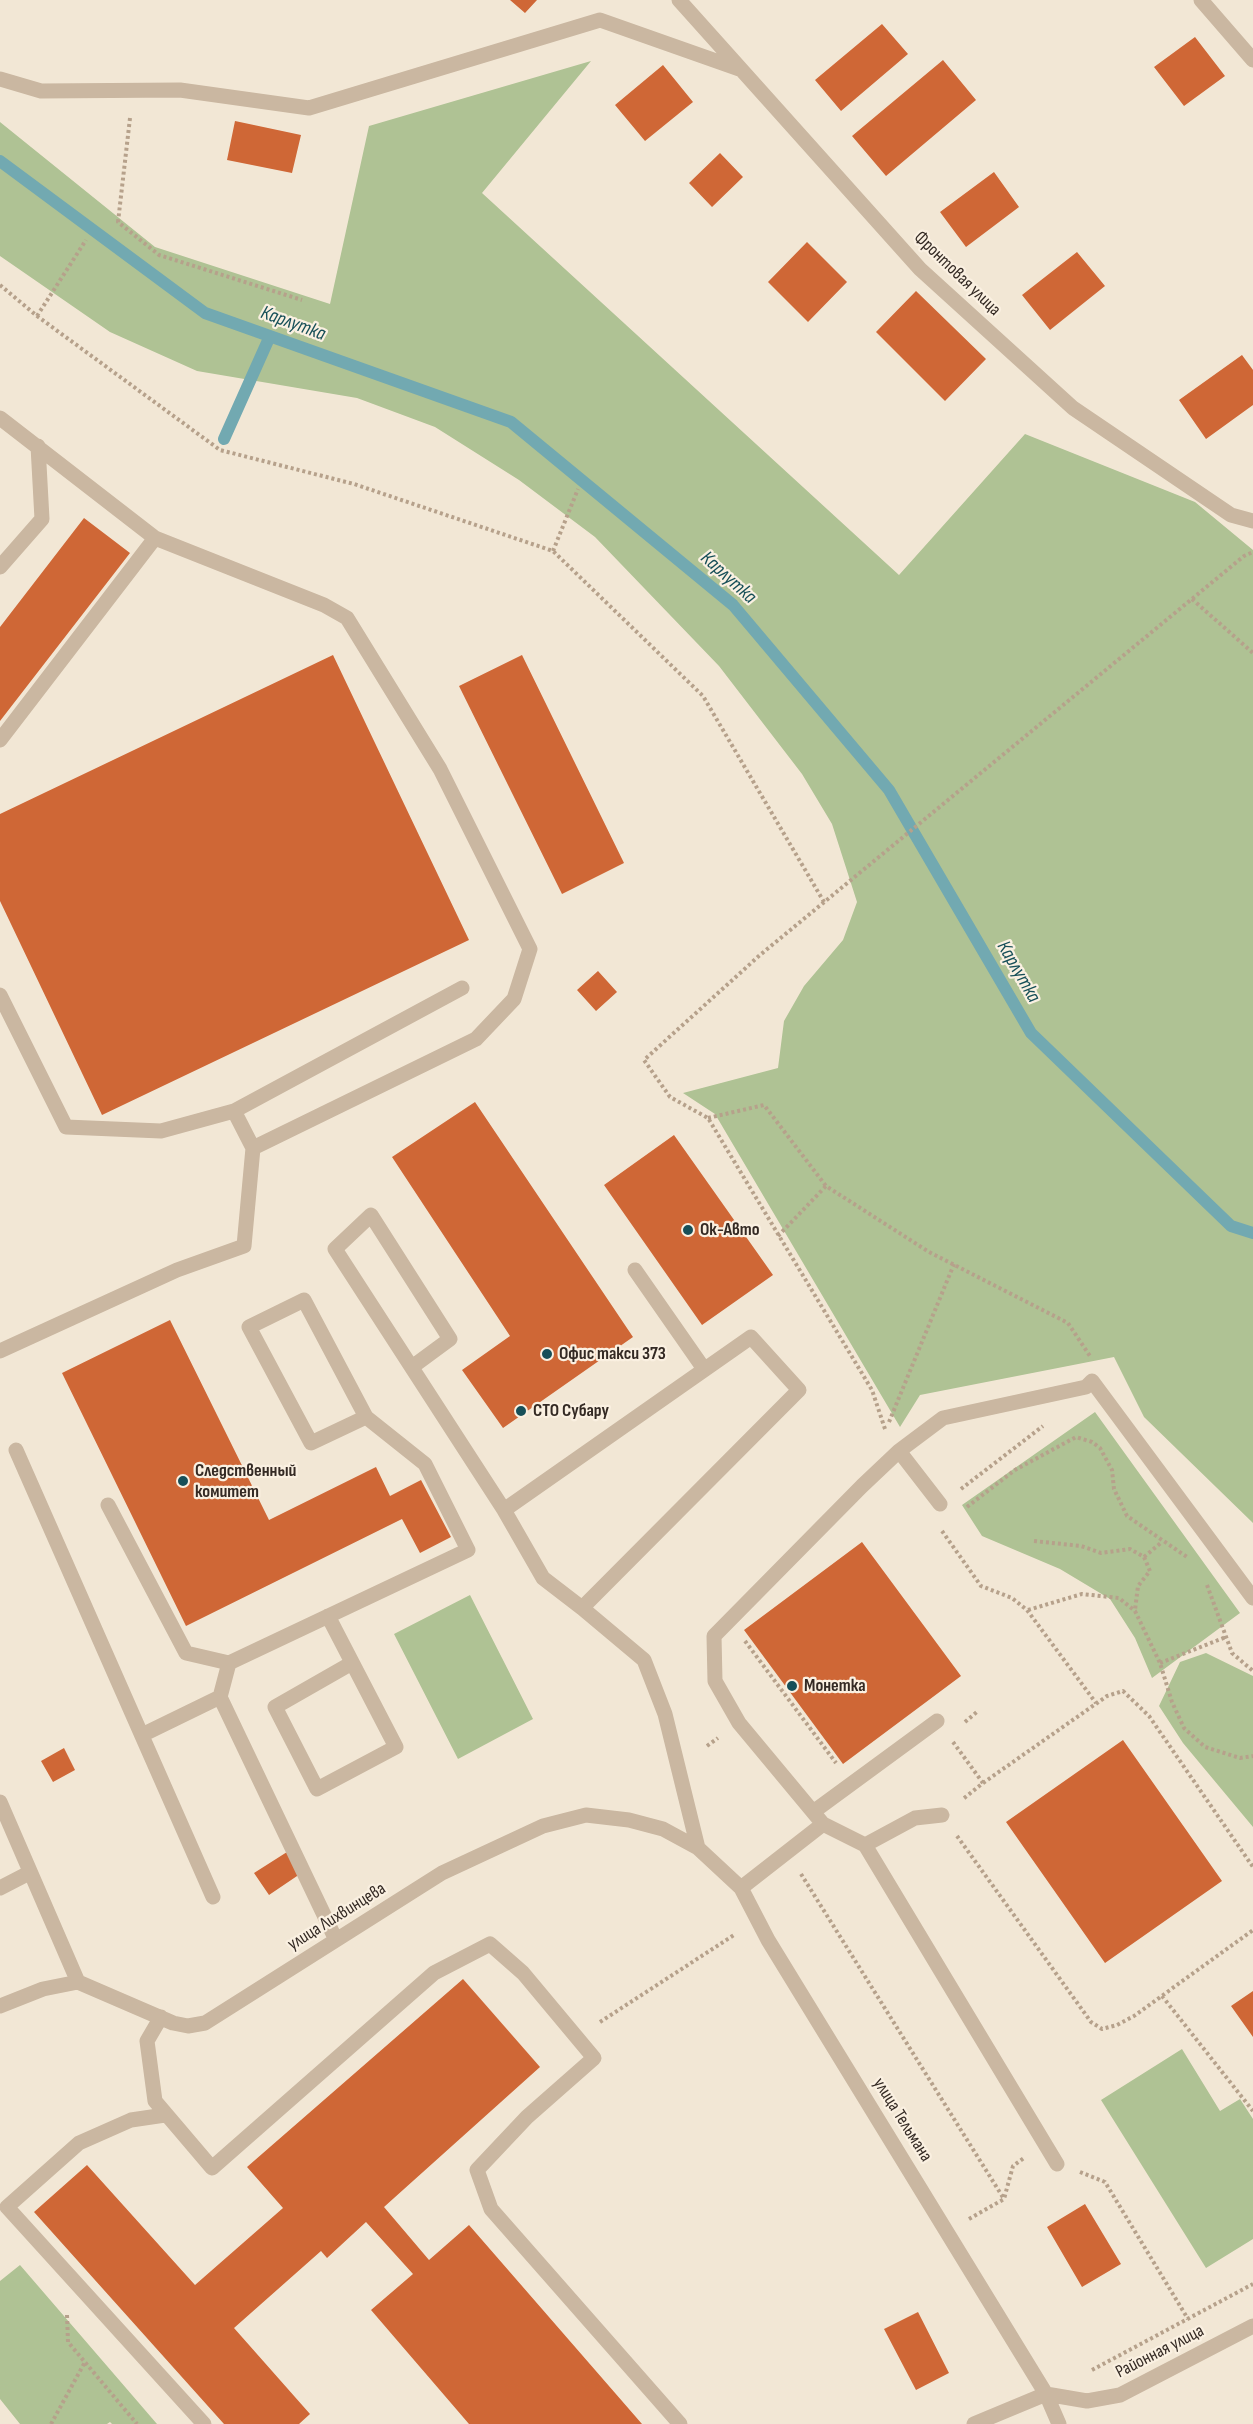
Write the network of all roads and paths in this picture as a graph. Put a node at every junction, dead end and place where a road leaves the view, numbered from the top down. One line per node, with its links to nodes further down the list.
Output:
1 (679, 0): 4 (street, Фронтовая улица)
2 (1201, 0): 3 (street)
3 (1253, 60)
4 (742, 70): 6 (street); 14 (street, Фронтовая улица)
5 (0, 79): 6 (street)
6 (133, 90): 9 (path)
7 (86, 240): 10 (path)
8 (0, 285): 10 (path)
9 (302, 300)
10 (37, 316): 16 (path)
11 (0, 418): 12 (street)
12 (38, 446): 15 (street); 18 (street)
13 (578, 489): 16 (path)
14 (1253, 522)
15 (155, 538): 21 (street); 27 (street)
16 (553, 551): 22 (path)
17 (1253, 552): 19 (path)
18 (0, 567)
19 (1192, 599): 20 (path); 22 (path)
20 (1253, 653)
21 (0, 740)
22 (824, 903): 26 (path)
23 (462, 988): 25 (street)
24 (0, 995): 25 (street)
25 (234, 1111): 27 (street)
26 (708, 1118): 28 (path); 29 (path)
27 (253, 1148): 32 (street)
28 (826, 1186): 29 (path); 30 (path)
29 (778, 1236): 37 (path)
30 (954, 1264): 35 (path); 37 (path)
31 (634, 1270): 34 (street)
32 (0, 1351)
33 (412, 1367): 33 (street); 43 (street)
34 (704, 1369): 43 (street); 52 (street)
35 (1092, 1381): 40 (street); 51 (street)
36 (366, 1417): 36 (street); 55 (street)
37 (886, 1431): 40 (path)
38 (1014, 1449): 41 (path)
39 (16, 1450): 65 (street)
40 (896, 1453): 41 (street); 71 (street)
41 (947, 1500)
42 (108, 1505): 58 (street)
43 (504, 1510): 52 (street)
44 (959, 1513): 47 (path)
45 (940, 1527): 53 (path)
46 (1034, 1541): 48 (path)
47 (1162, 1542): 48 (path); 49 (path)
48 (1144, 1557): 54 (path)
49 (1190, 1559)
50 (1202, 1576): 56 (path)
51 (1253, 1598)
52 (582, 1608): 75 (street)
53 (1027, 1610): 54 (path); 63 (path)
54 (1135, 1611): 60 (path)
55 (328, 1616): 58 (street); 59 (street)
56 (1226, 1637): 60 (path); 61 (path)
57 (744, 1640): 68 (path)
58 (229, 1663): 62 (street)
59 (352, 1663): 59 (street)
60 (1160, 1663): 67 (path)
61 (1253, 1671)
62 (220, 1697): 65 (street); 84 (street)
63 (1096, 1703): 69 (path); 77 (path)
64 (937, 1721): 68 (street)
65 (142, 1735): 81 (street)
66 (948, 1735): 69 (path)
67 (1253, 1756)
68 (863, 1775): 71 (street)
69 (984, 1783): 72 (path)
70 (0, 1802): 78 (street)
71 (813, 1812): 73 (street)
72 (942, 1815): 74 (street); 86 (path)
73 (824, 1824): 74 (street); 80 (street)
74 (865, 1845): 92 (street)
75 (698, 1848): 80 (street, улица Тельмана); 84 (street, улица Лихвинцева)
76 (796, 1865): 94 (path)
77 (1253, 1867)
78 (29, 1873): 79 (street); 85 (street)
79 (0, 1888)
80 (741, 1888): 95 (street, улица Тельмана)
81 (213, 1897)
82 (1253, 1930): 86 (path)
83 (735, 1935): 89 (path)
84 (336, 1940): 88 (street, улица Лихвинцева)
85 (78, 1982): 87 (street); 88 (street, улица Лихвинцева)
86 (1162, 1996): 90 (path)
87 (0, 2006)
88 (161, 2017): 91 (street)
89 (577, 2038): 91 (street); 106 (street)
90 (1253, 2111)
91 (165, 2115): 96 (street)
92 (1045, 2144): 93 (street); 94 (path)
93 (1057, 2164): 98 (path)
94 (1004, 2199): 95 (path)
95 (951, 2238): 102 (street, улица Тельмана)
96 (67, 2272): 100 (path); 105 (street)
97 (1253, 2284): 98 (path)
98 (1188, 2319): 101 (path)
99 (1253, 2326): 102 (street, Районная улица)
100 (85, 2362): 103 (path); 104 (path)
101 (1087, 2373)
102 (1046, 2394): 107 (street); 108 (street, улица Тельмана)
103 (51, 2424)
104 (137, 2424)
105 (204, 2424)
106 (680, 2424)
107 (974, 2424)
108 (1059, 2424)

